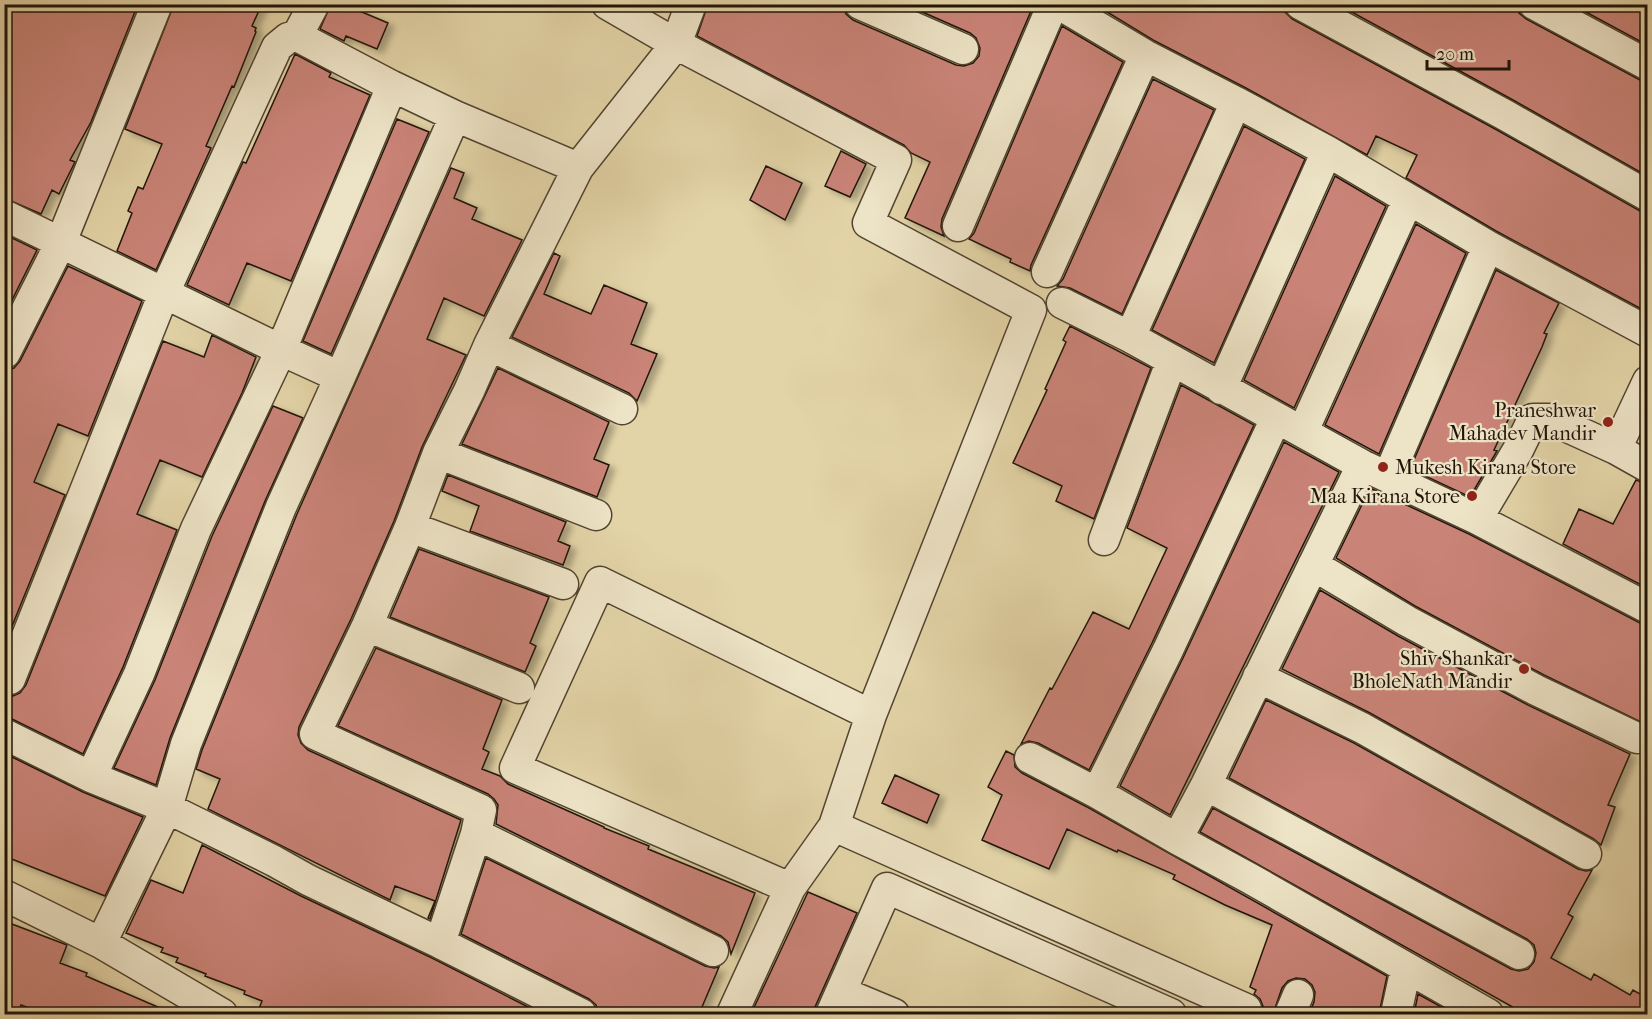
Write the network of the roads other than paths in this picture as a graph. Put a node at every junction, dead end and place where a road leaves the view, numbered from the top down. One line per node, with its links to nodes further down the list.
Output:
1 (157, 4): 24 (street)
2 (314, 4): 10 (street)
3 (608, 4): 11 (street)
4 (691, 4): 11 (street)
5 (860, 4): 12 (street)
6 (1053, 4): 23 (street)
7 (1059, 4): 13 (street)
8 (1300, 4): 20 (street)
9 (1534, 4): 14 (street)
10 (297, 36): 15 (street); 27 (street)
11 (676, 44): 19 (street); 56 (street)
12 (963, 49)
13 (1145, 55): 16 (street); 26 (street)
14 (1647, 65)
15 (392, 86): 17 (street); 32 (street)
16 (1236, 102): 18 (street); 30 (street)
17 (455, 116): 19 (street); 35 (street)
18 (1327, 151): 21 (street); 37 (street)
19 (578, 168): 31 (street)
20 (1647, 196)
21 (1408, 200): 25 (street); 40 (street)
22 (4, 215): 24 (street)
23 (958, 226)
24 (61, 242): 27 (street); 33 (street)
25 (1488, 246): 29 (street); 44 (street)
26 (1047, 272)
27 (164, 293): 32 (street); 54 (street)
28 (1062, 303): 30 (street)
29 (1647, 332)
30 (1130, 337): 34 (street)
31 (489, 345): 38 (street); 42 (street)
32 (281, 350): 35 (street); 60 (street)
33 (5, 353)
34 (1172, 360): 37 (street); 48 (street)
35 (340, 376): 63 (street)
36 (1647, 381): 41 (street)
37 (1221, 389): 39 (street)
38 (622, 409)
39 (1276, 418): 40 (street); 62 (street)
40 (1303, 431): 44 (street)
41 (1616, 449): 43 (street); 46 (street)
42 (438, 453): 45 (street); 47 (street)
43 (1647, 467)
44 (1375, 471): 46 (street); 49 (street)
45 (596, 515)
46 (1477, 519): 51 (street)
47 (410, 526): 50 (street); 52 (street)
48 (1104, 540)
49 (1313, 565): 53 (street); 58 (street)
50 (563, 584)
51 (1647, 608)
52 (367, 626): 55 (street); 65 (street)
53 (1258, 677): 61 (street); 67 (street)
54 (10, 679)
55 (519, 688)
56 (871, 715): 64 (street); 69 (street)
57 (4, 734): 60 (street)
58 (1637, 738)
59 (1030, 758): 62 (street)
60 (91, 777): 63 (street)
61 (1206, 785): 66 (street); 75 (street)
62 (1097, 793): 66 (street)
63 (167, 808): 72 (street); 73 (street)
64 (834, 826): 68 (street); 69 (street)
65 (476, 834): 73 (street); 74 (street)
66 (1177, 839): 76 (street)
67 (1586, 854)
68 (901, 855): 70 (street); 83 (street)
69 (790, 888): 80 (street)
70 (887, 888): 77 (street); 82 (street)
71 (4, 895): 72 (street)
72 (101, 943): 78 (street)
73 (440, 943): 79 (street)
74 (712, 951)
75 (1519, 954)
76 (1406, 968): 84 (street); 85 (street)
77 (836, 1003): 81 (street)
78 (222, 1014)
79 (581, 1014)
80 (732, 1014)
81 (894, 1014)
82 (1171, 1014)
83 (1244, 1014)
84 (1396, 1014)
85 (1488, 1014)

